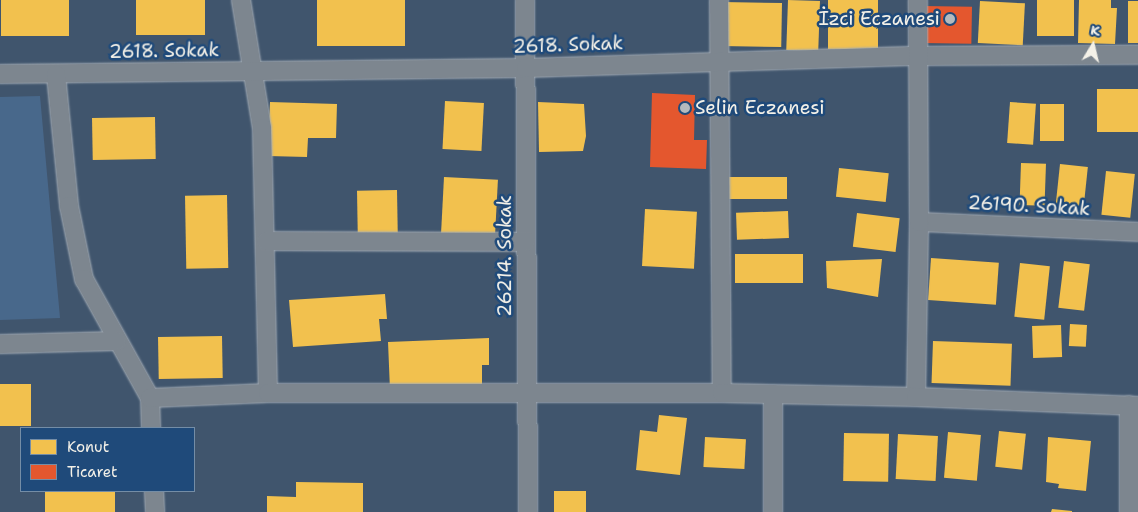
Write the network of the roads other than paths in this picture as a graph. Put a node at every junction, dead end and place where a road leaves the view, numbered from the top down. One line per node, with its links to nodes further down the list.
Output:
1 (241, 0): 9 (street)
2 (525, 0): 8 (street, 26214. Sokak)
3 (719, 0): 7 (street)
4 (918, 0): 6 (street)
5 (1138, 55): 6 (street, 2618. Sokak)
6 (918, 56): 7 (street, 2618. Sokak); 12 (street)
7 (719, 61): 8 (street, 2618. Sokak); 19 (street)
8 (526, 68): 9 (street, 2618. Sokak); 15 (street, 26214. Sokak)
9 (252, 70): 11 (street, 2618. Sokak); 14 (street)
10 (0, 74): 11 (street, 2618. Sokak)
11 (56, 75): 16 (street)
12 (919, 222): 13 (street, 26190. Sokak); 22 (street)
13 (1138, 232)
14 (266, 241): 15 (street); 18 (street)
15 (526, 242): 20 (street, 26214. Sokak)
16 (117, 341): 17 (street); 23 (street)
17 (0, 344)
18 (268, 393): 20 (street); 23 (street)
19 (722, 393): 20 (street); 21 (street)
20 (526, 394): 28 (street, 26214. Sokak)
21 (774, 394): 22 (street); 29 (street)
22 (916, 397): 24 (street)
23 (150, 398): 25 (street)
24 (1134, 406): 30 (street)
25 (151, 427)
26 (154, 492): 27 (street)
27 (155, 512)
28 (528, 512)
29 (773, 512)
30 (1129, 512)

